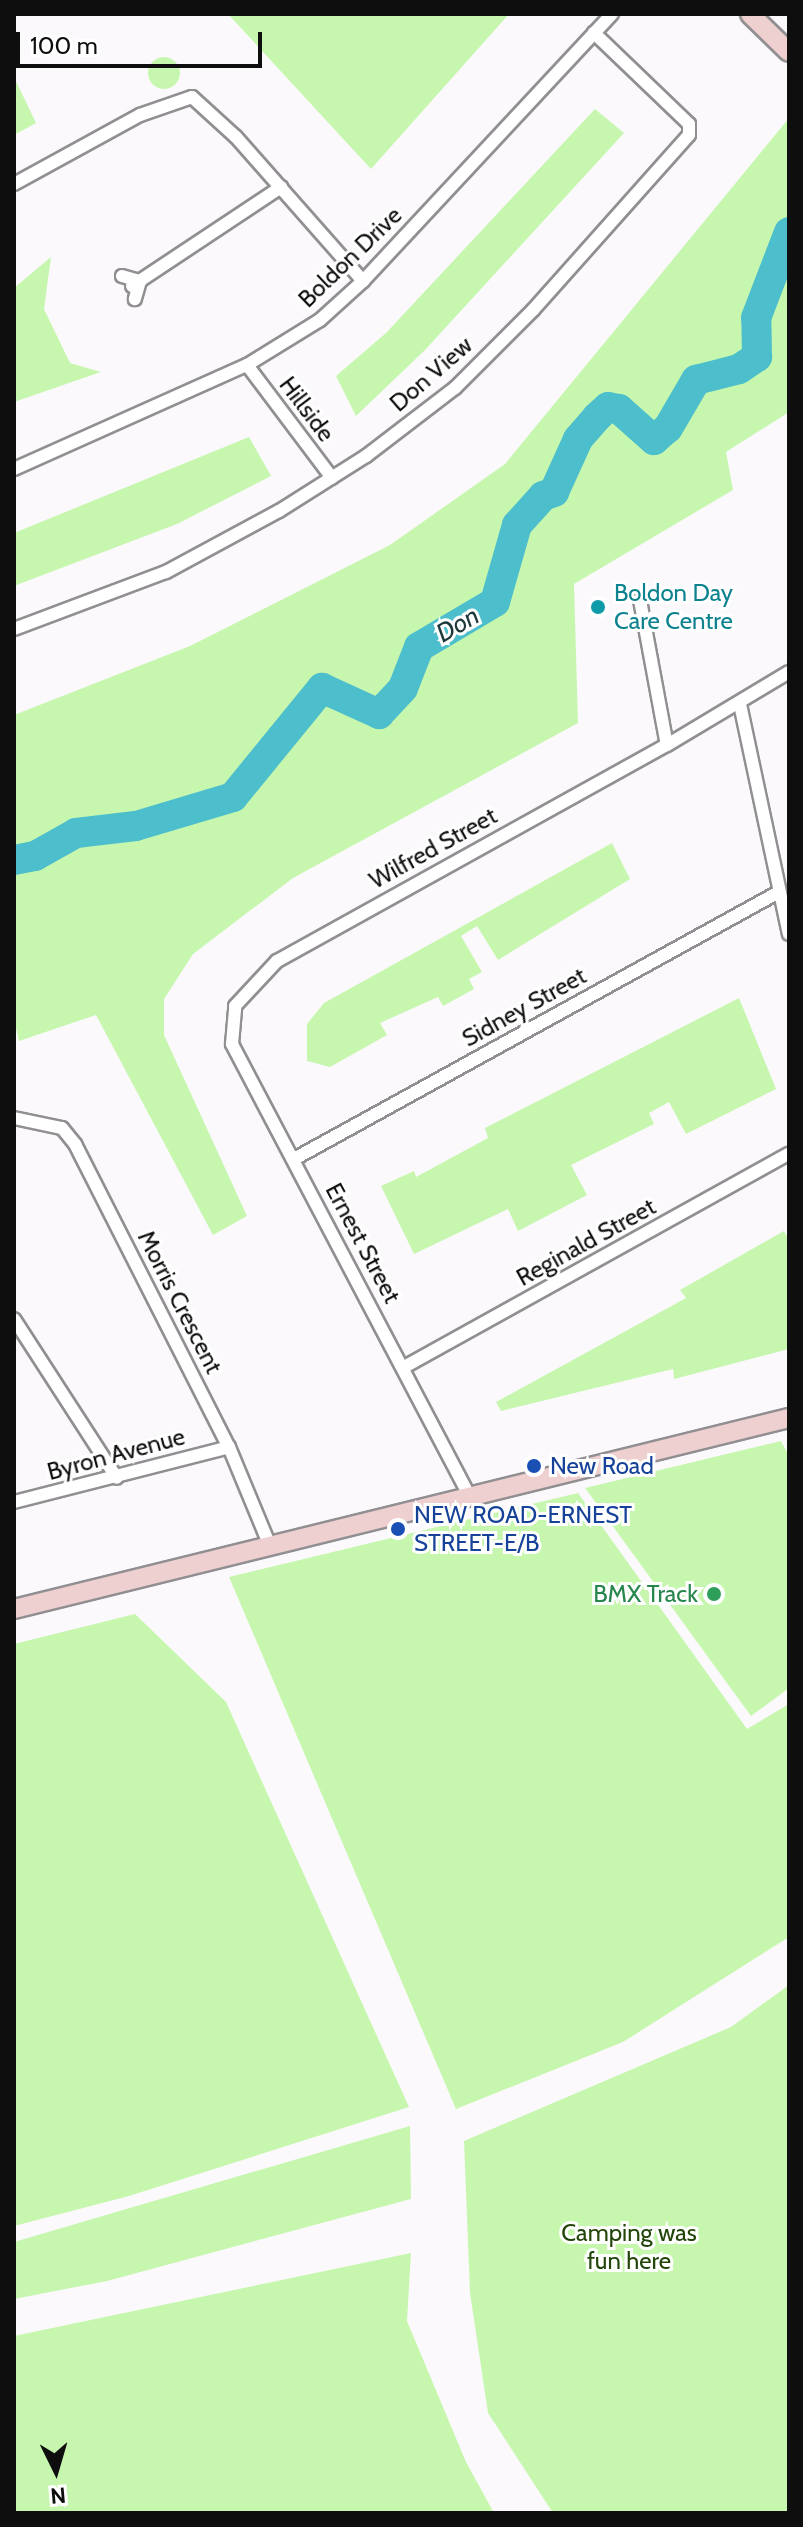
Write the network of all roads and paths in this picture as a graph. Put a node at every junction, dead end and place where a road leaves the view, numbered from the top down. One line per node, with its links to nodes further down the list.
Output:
1 (612, 14): 3 (street, Boldon Drive)
2 (750, 14): 4 (main road)
3 (594, 33): 8 (street, Boldon Drive); 11 (street, Don View)
4 (789, 52)
5 (14, 184): 6 (street)
6 (281, 187): 7 (street); 8 (street)
7 (122, 276)
8 (363, 281): 9 (street, Boldon Drive)
9 (247, 365): 10 (street, Boldon Drive); 11 (street, Hillside)
10 (14, 469)
11 (332, 478): 13 (street, Don View)
12 (640, 600): 16 (street)
13 (14, 629)
14 (789, 672): 15 (street, Wilfred Street)
15 (740, 704): 16 (street, Wilfred Street); 17 (street)
16 (667, 745): 19 (street, Wilfred Street)
17 (777, 893): 18 (street); 22 (street, Sidney Street)
18 (789, 934)
19 (235, 1006): 22 (street, Ernest Street)
20 (14, 1118): 26 (street, Morris Crescent)
21 (789, 1154): 24 (street, Reginald Street)
22 (294, 1159): 24 (street, Ernest Street)
23 (14, 1319): 27 (street)
24 (404, 1367): 28 (street, Ernest Street)
25 (789, 1418): 28 (main road)
26 (229, 1447): 27 (street, Byron Avenue); 30 (street, Morris Crescent)
27 (117, 1478): 29 (street, Byron Avenue)
28 (470, 1497): 30 (main road)
29 (14, 1502)
30 (270, 1546): 31 (main road)
31 (14, 1609)

